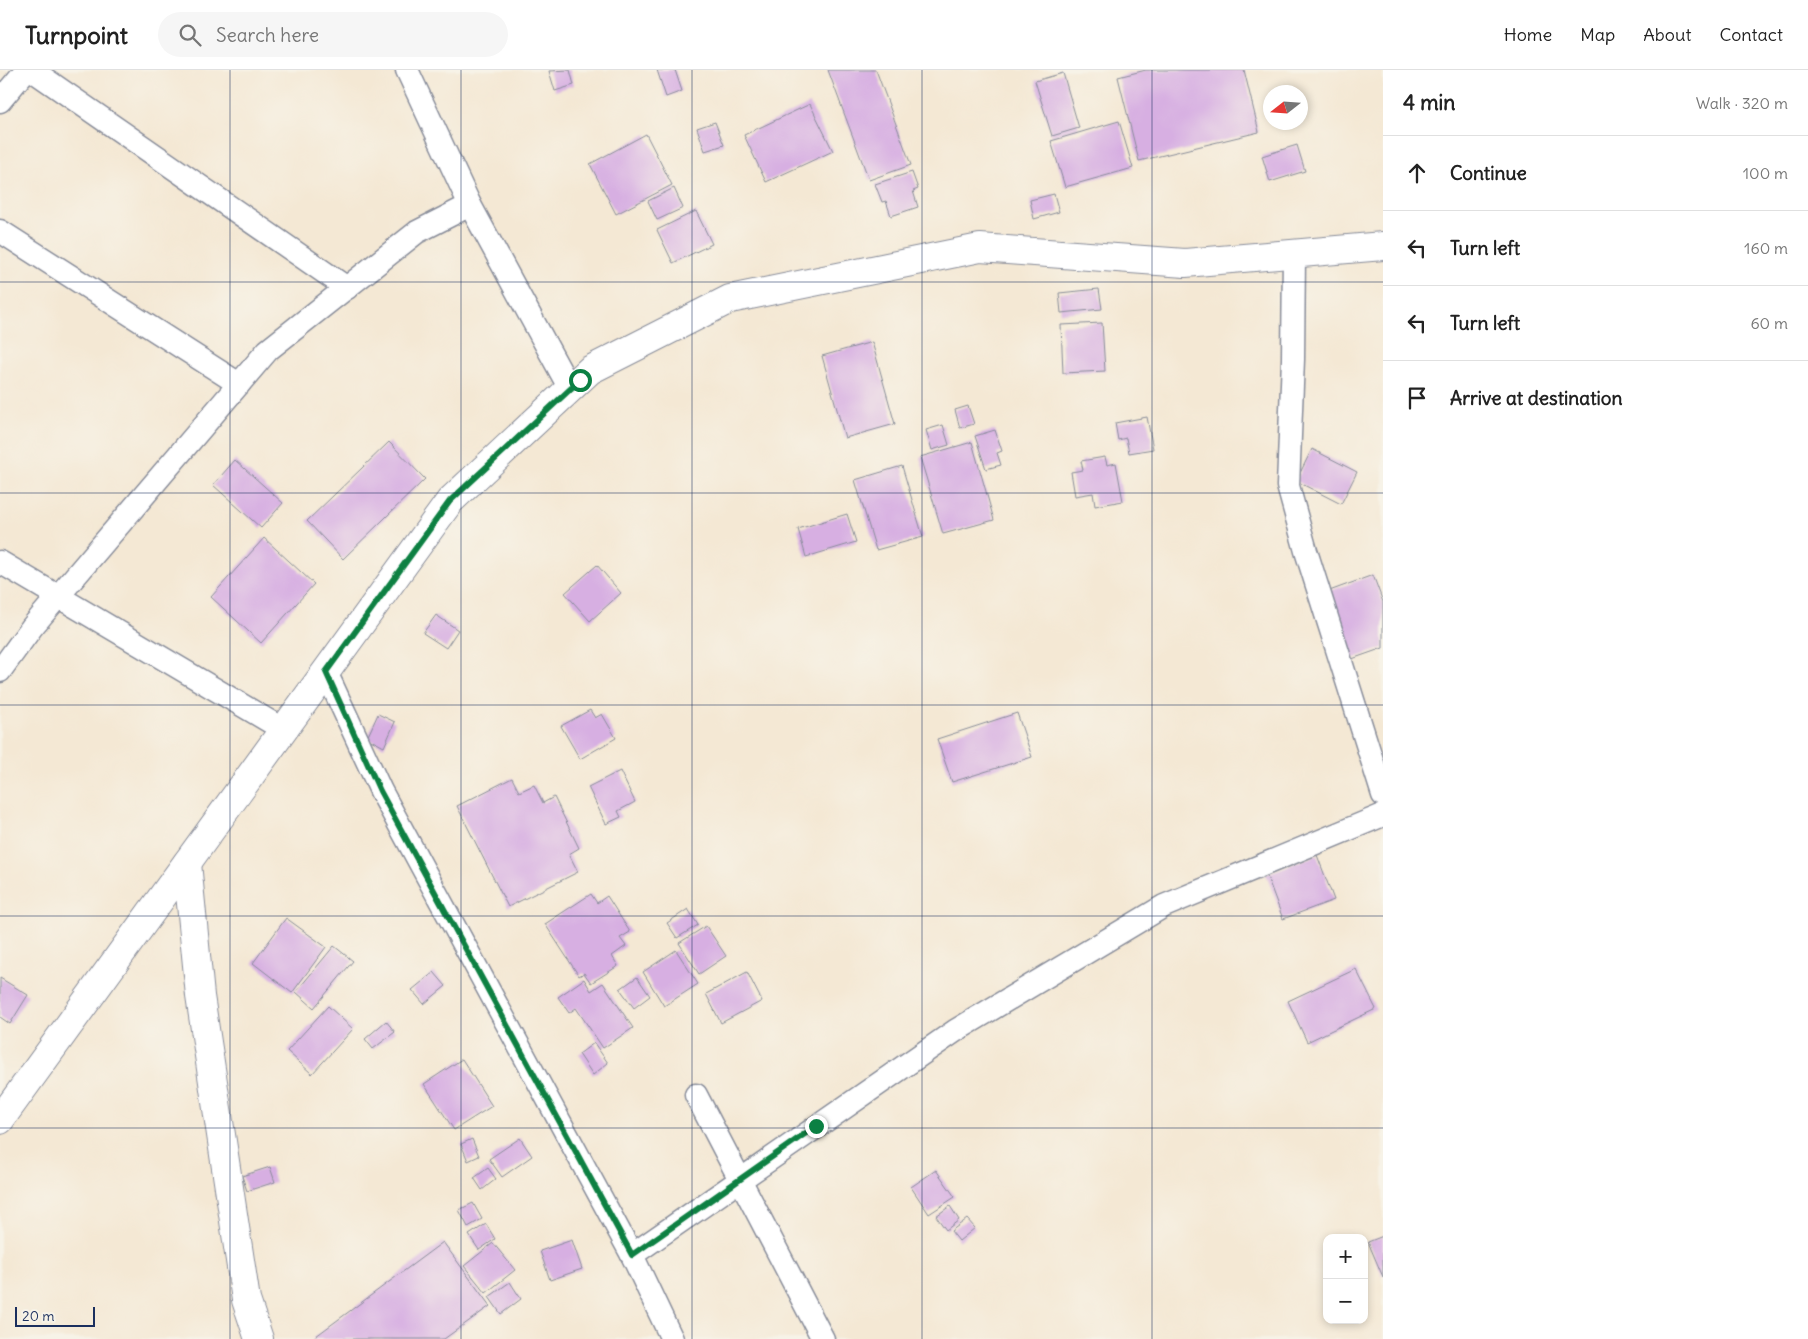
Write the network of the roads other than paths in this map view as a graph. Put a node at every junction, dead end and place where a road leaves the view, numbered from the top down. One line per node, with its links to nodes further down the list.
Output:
1 (26, 70): 4 (street)
2 (32, 70): 9 (street)
3 (407, 70): 5 (street)
4 (0, 100)
5 (470, 205): 9 (street); 11 (street)
6 (0, 231): 10 (street)
7 (1383, 246): 8 (main road)
8 (1294, 253): 11 (main road); 17 (street)
9 (347, 288): 10 (street)
10 (239, 384): 13 (street)
11 (570, 389): 15 (main road)
12 (0, 562): 13 (street)
13 (58, 596): 14 (street); 16 (street)
14 (0, 671)
15 (326, 672): 16 (main road); 24 (street)
16 (284, 730): 20 (main road)
17 (1375, 744): 18 (street)
18 (1383, 795)
19 (1383, 815): 23 (street)
20 (187, 863): 22 (main road); 25 (main road)
21 (696, 1095): 23 (street)
22 (0, 1120)
23 (739, 1179): 24 (street); 27 (street)
24 (632, 1255): 26 (street)
25 (258, 1339)
26 (672, 1339)
27 (823, 1339)

